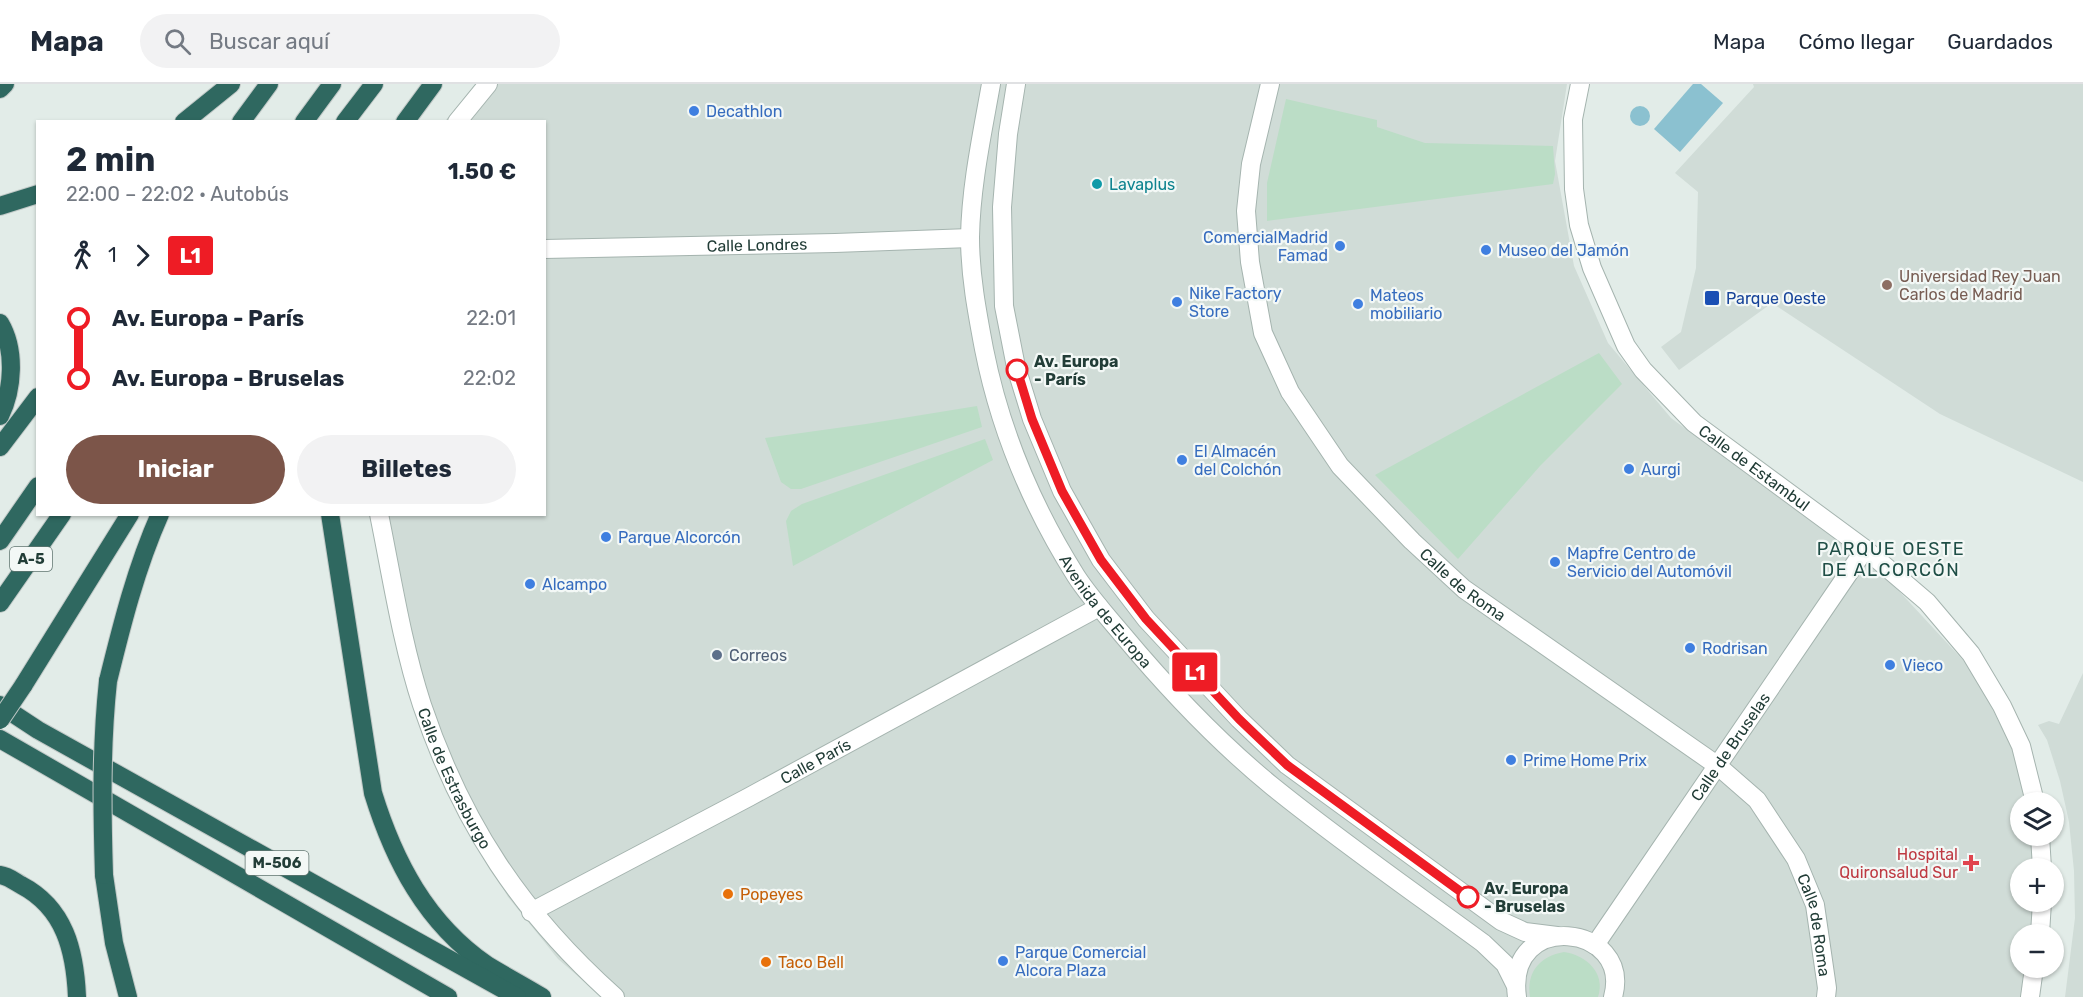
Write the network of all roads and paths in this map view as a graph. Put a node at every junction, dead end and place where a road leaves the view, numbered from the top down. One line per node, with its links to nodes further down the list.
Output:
1 (5, 84): 12 (highway)
2 (231, 84): 13 (highway)
3 (269, 84): 14 (highway)
4 (332, 84): 15 (highway)
5 (374, 84): 16 (highway)
6 (433, 84): 17 (highway)
7 (488, 84): 18 (street)
8 (991, 84): 21 (street, Avenida de Europa)
9 (1016, 84): 44 (street, Avenida de Europa)
10 (1270, 84): 40 (street, Calle de Roma)
11 (1580, 84): 34 (street, Calle de Estambul)
12 (0, 88)
13 (186, 120)
14 (242, 120)
15 (305, 120)
16 (347, 120)
17 (406, 120)
18 (459, 120)
19 (36, 195): 20 (highway)
20 (0, 206)
21 (970, 238): 22 (street, Calle Londres); 36 (street, Avenida de Europa)
22 (546, 249)
23 (0, 323): 25 (highway)
24 (36, 400): 26 (highway)
25 (0, 416)
26 (0, 447)
27 (36, 489): 33 (highway, A-5)
28 (61, 516): 35 (highway, A-5)
29 (129, 516): 38 (highway, bridge)
30 (159, 516): 50 (highway, bridge)
31 (330, 516): 53 (highway)
32 (380, 516): 43 (street, Calle de Estrasburgo)
33 (0, 541)
34 (1865, 549): 40 (street, Calle de Bruselas); 41 (street, Calle de Estambul)
35 (0, 603)
36 (1100, 607): 43 (street, Calle París); 47 (street, Avenida de Europa)
37 (0, 705): 52 (highway, M-506)
38 (0, 720)
39 (0, 739): 51 (highway, M-506)
40 (1718, 766): 45 (street, Calle de Bruselas); 55 (street, Calle de Roma)
41 (2032, 792)
42 (0, 875): 49 (highway)
43 (531, 912): 54 (street, Calle de Estrasburgo)
44 (1557, 936): 45 (street, Avenida de Europa); 47 (street)
45 (1595, 945): 48 (street)
46 (2033, 978): 56 (street)
47 (1516, 991)
48 (1616, 995)
49 (77, 997)
50 (128, 997)
51 (448, 997)
52 (517, 997)
53 (542, 997)
54 (615, 997)
55 (1826, 997)
56 (2030, 997)

